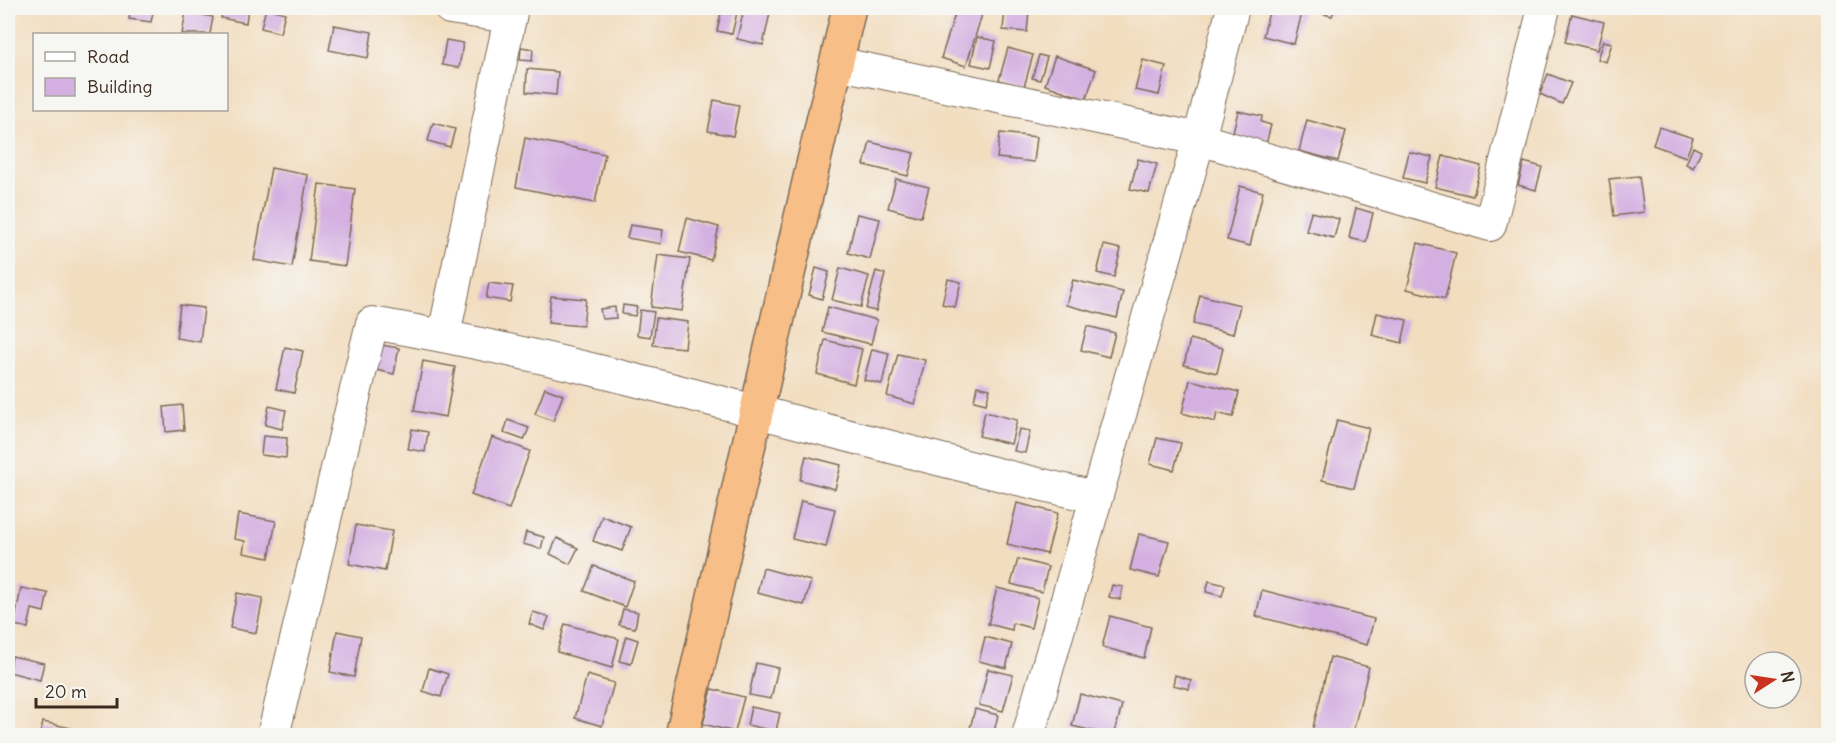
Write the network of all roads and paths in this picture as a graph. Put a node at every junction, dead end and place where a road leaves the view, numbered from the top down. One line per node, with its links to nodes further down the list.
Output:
1 (450, 8): 5 (street)
2 (849, 8): 6 (highway)
3 (1233, 8): 7 (street)
4 (1544, 8): 7 (street)
5 (511, 12): 8 (street)
6 (836, 63): 7 (street); 9 (highway)
7 (1198, 139): 10 (street)
8 (444, 335): 9 (street); 11 (street)
9 (756, 410): 10 (street); 12 (highway)
10 (1096, 497): 13 (street)
11 (273, 735)
12 (682, 735)
13 (1028, 735)

